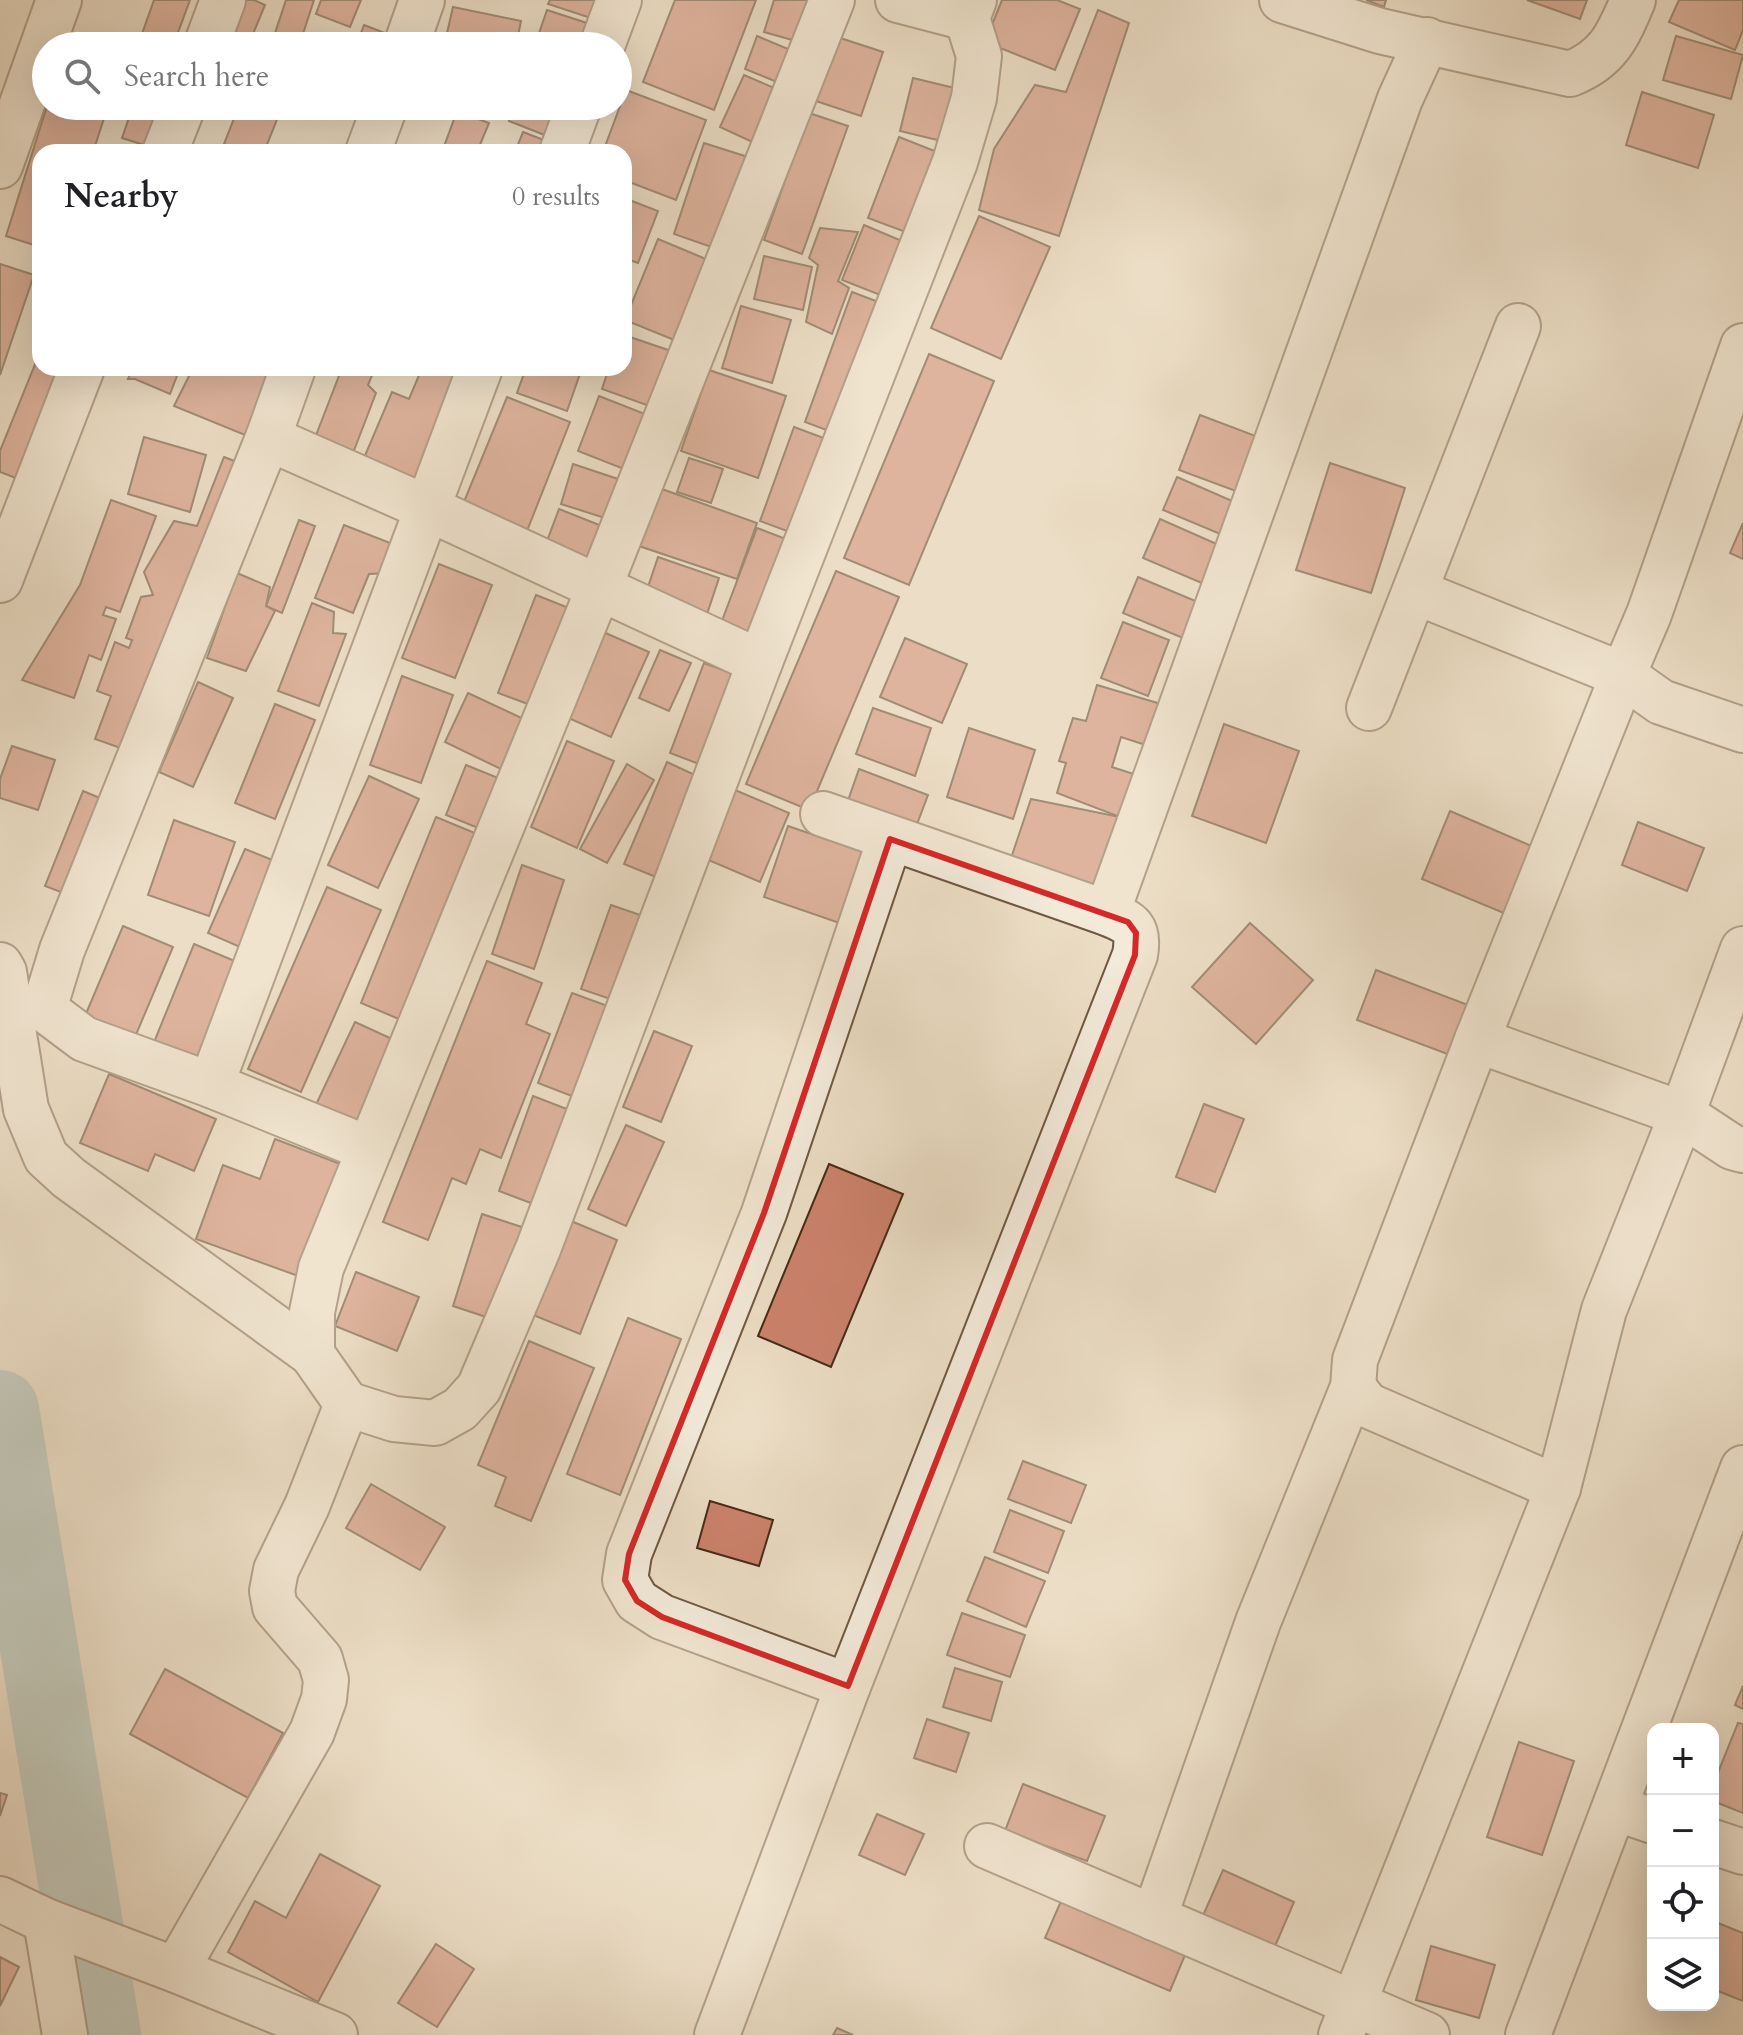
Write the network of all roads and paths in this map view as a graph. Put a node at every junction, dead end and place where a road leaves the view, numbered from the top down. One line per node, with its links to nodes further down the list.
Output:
1 (59, 0): 11 (street)
2 (223, 0): 12 (street)
3 (422, 0): 13 (street)
4 (619, 0): 14 (street)
5 (832, 0): 33 (street)
6 (898, 0): 9 (street)
7 (1282, 0): 10 (street)
8 (1633, 0): 15 (street)
9 (970, 9): 35 (street)
10 (1388, 15): 15 (street)
11 (48, 32)
12 (211, 32)
13 (411, 32)
14 (607, 32)
15 (1427, 40): 41 (street)
16 (32, 76): 23 (street)
17 (178, 120): 20 (street)
18 (380, 120): 21 (street)
19 (574, 120): 22 (street)
20 (168, 144)
21 (371, 144)
22 (565, 144)
23 (0, 166)
24 (1518, 326): 34 (street)
25 (1743, 346): 36 (street)
26 (78, 376): 31 (street)
27 (290, 376): 29 (street)
28 (477, 376): 30 (street)
29 (268, 438): 30 (street); 44 (street)
30 (427, 508): 33 (street); 46 (street)
31 (12, 512): 32 (street)
32 (0, 580)
33 (599, 588): 35 (street); 48 (street)
34 (1416, 592): 36 (street); 37 (street)
35 (760, 662): 52 (street)
36 (1623, 675): 38 (street); 45 (street)
37 (1369, 708)
38 (1743, 730)
39 (823, 814): 40 (street)
40 (890, 839): 41 (street); 55 (street)
41 (1107, 913): 55 (street)
42 (1743, 949): 47 (street)
43 (2, 968): 44 (street); 50 (street)
44 (44, 1009): 46 (street)
45 (1477, 1040): 47 (street); 51 (street)
46 (211, 1085): 48 (street)
47 (1682, 1114): 49 (street); 54 (street)
48 (369, 1149): 50 (street)
49 (1743, 1150)
50 (312, 1354): 52 (street)
51 (1353, 1387): 54 (street); 61 (street)
52 (347, 1404): 63 (street)
53 (1743, 1468): 56 (street)
54 (1558, 1488): 64 (street)
55 (848, 1686): 67 (street)
56 (1634, 1814): 69 (street)
57 (1719, 1844): 59 (street)
58 (987, 1846): 61 (street)
59 (1743, 1852)
60 (0, 1899): 62 (street)
61 (1154, 1918): 64 (street)
62 (56, 1925): 63 (street); 65 (street)
63 (162, 1965): 66 (street)
64 (1347, 2018): 68 (street)
65 (65, 2035)
66 (335, 2035)
67 (717, 2035)
68 (1427, 2035)
69 (1528, 2035)

